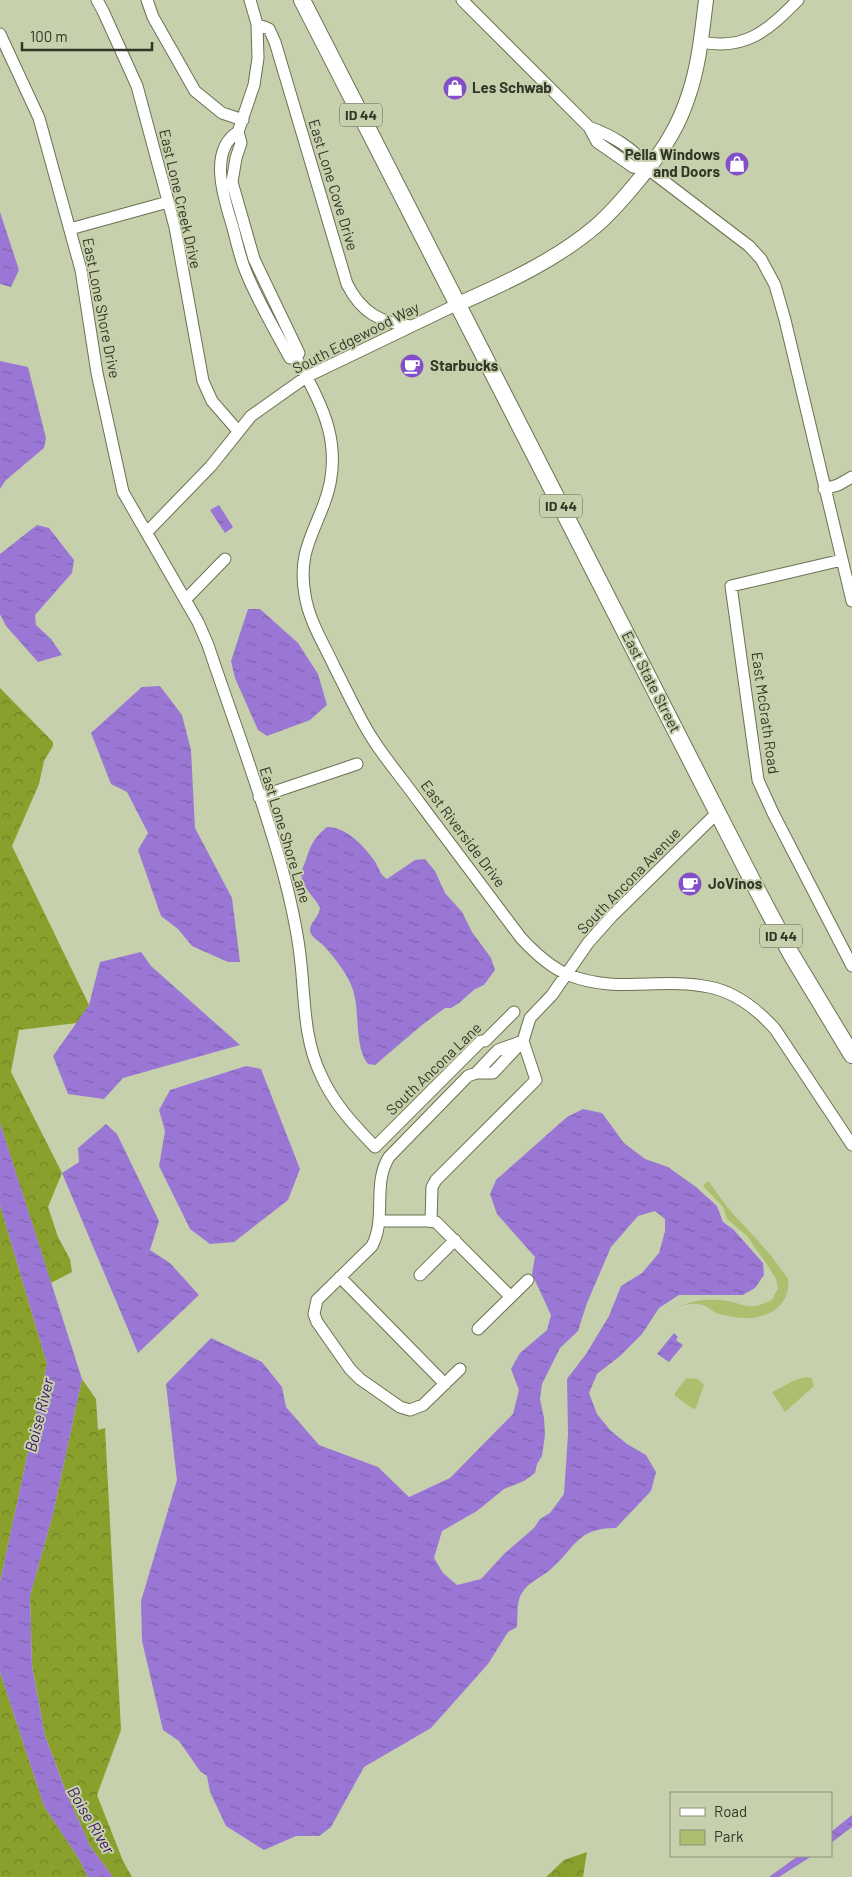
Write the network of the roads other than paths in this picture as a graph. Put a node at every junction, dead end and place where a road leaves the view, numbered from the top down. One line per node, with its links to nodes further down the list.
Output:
1 (97, 0): 13 (street, East Lone Creek Drive)
2 (147, 0): 11 (street)
3 (250, 0): 8 (street, East Riverside Drive)
4 (302, 0): 15 (highway, ID 44)
5 (462, 0): 12 (street)
6 (706, 0): 10 (main road)
7 (798, 0): 10 (street)
8 (257, 24): 11 (street, East Riverside Drive); 16 (street, East Lone Cove Drive)
9 (0, 34): 14 (street, East Lone Shore Drive)
10 (701, 42): 12 (main road)
11 (243, 120): 17 (street, East Riverside Drive)
12 (648, 169): 15 (main road); 20 (street)
13 (168, 202): 14 (street); 18 (street, East Lone Creek Drive)
14 (70, 229): 21 (street, East Lone Shore Drive)
15 (458, 304): 16 (street, South Edgewood Way); 28 (highway, East State Street / ID 44)
16 (412, 326): 17 (street, South Edgewood Way)
17 (306, 377): 18 (street, South Edgewood Way); 30 (street, East Riverside Drive)
18 (238, 431): 21 (street, South Edgewood Way)
19 (852, 477): 20 (street)
20 (824, 489): 23 (street)
21 (147, 532): 24 (street, East Lone Shore Lane)
22 (225, 559): 24 (street)
23 (842, 560): 25 (street); 29 (street, East McGrath Road)
24 (185, 600): 27 (street, East Lone Shore Lane)
25 (852, 601)
26 (357, 764): 27 (street)
27 (259, 798): 35 (street, East Lone Shore Lane)
28 (718, 812): 30 (street, South Ancona Avenue); 33 (highway, East State Street / ID 44)
29 (852, 966)
30 (567, 975): 32 (street, South Ancona Avenue); 34 (street, East Riverside Drive)
31 (514, 1012): 35 (street, South Ancona Lane)
32 (523, 1041): 36 (street); 37 (street)
33 (852, 1055)
34 (852, 1145)
35 (375, 1147)
36 (380, 1221): 37 (street); 40 (street)
37 (431, 1221): 38 (street)
38 (455, 1240): 39 (street); 42 (street)
39 (420, 1275)
40 (340, 1277): 45 (street); 45 (street)
41 (528, 1280): 42 (street)
42 (510, 1296): 43 (street)
43 (478, 1329)
44 (460, 1369): 45 (street)
45 (445, 1384)

